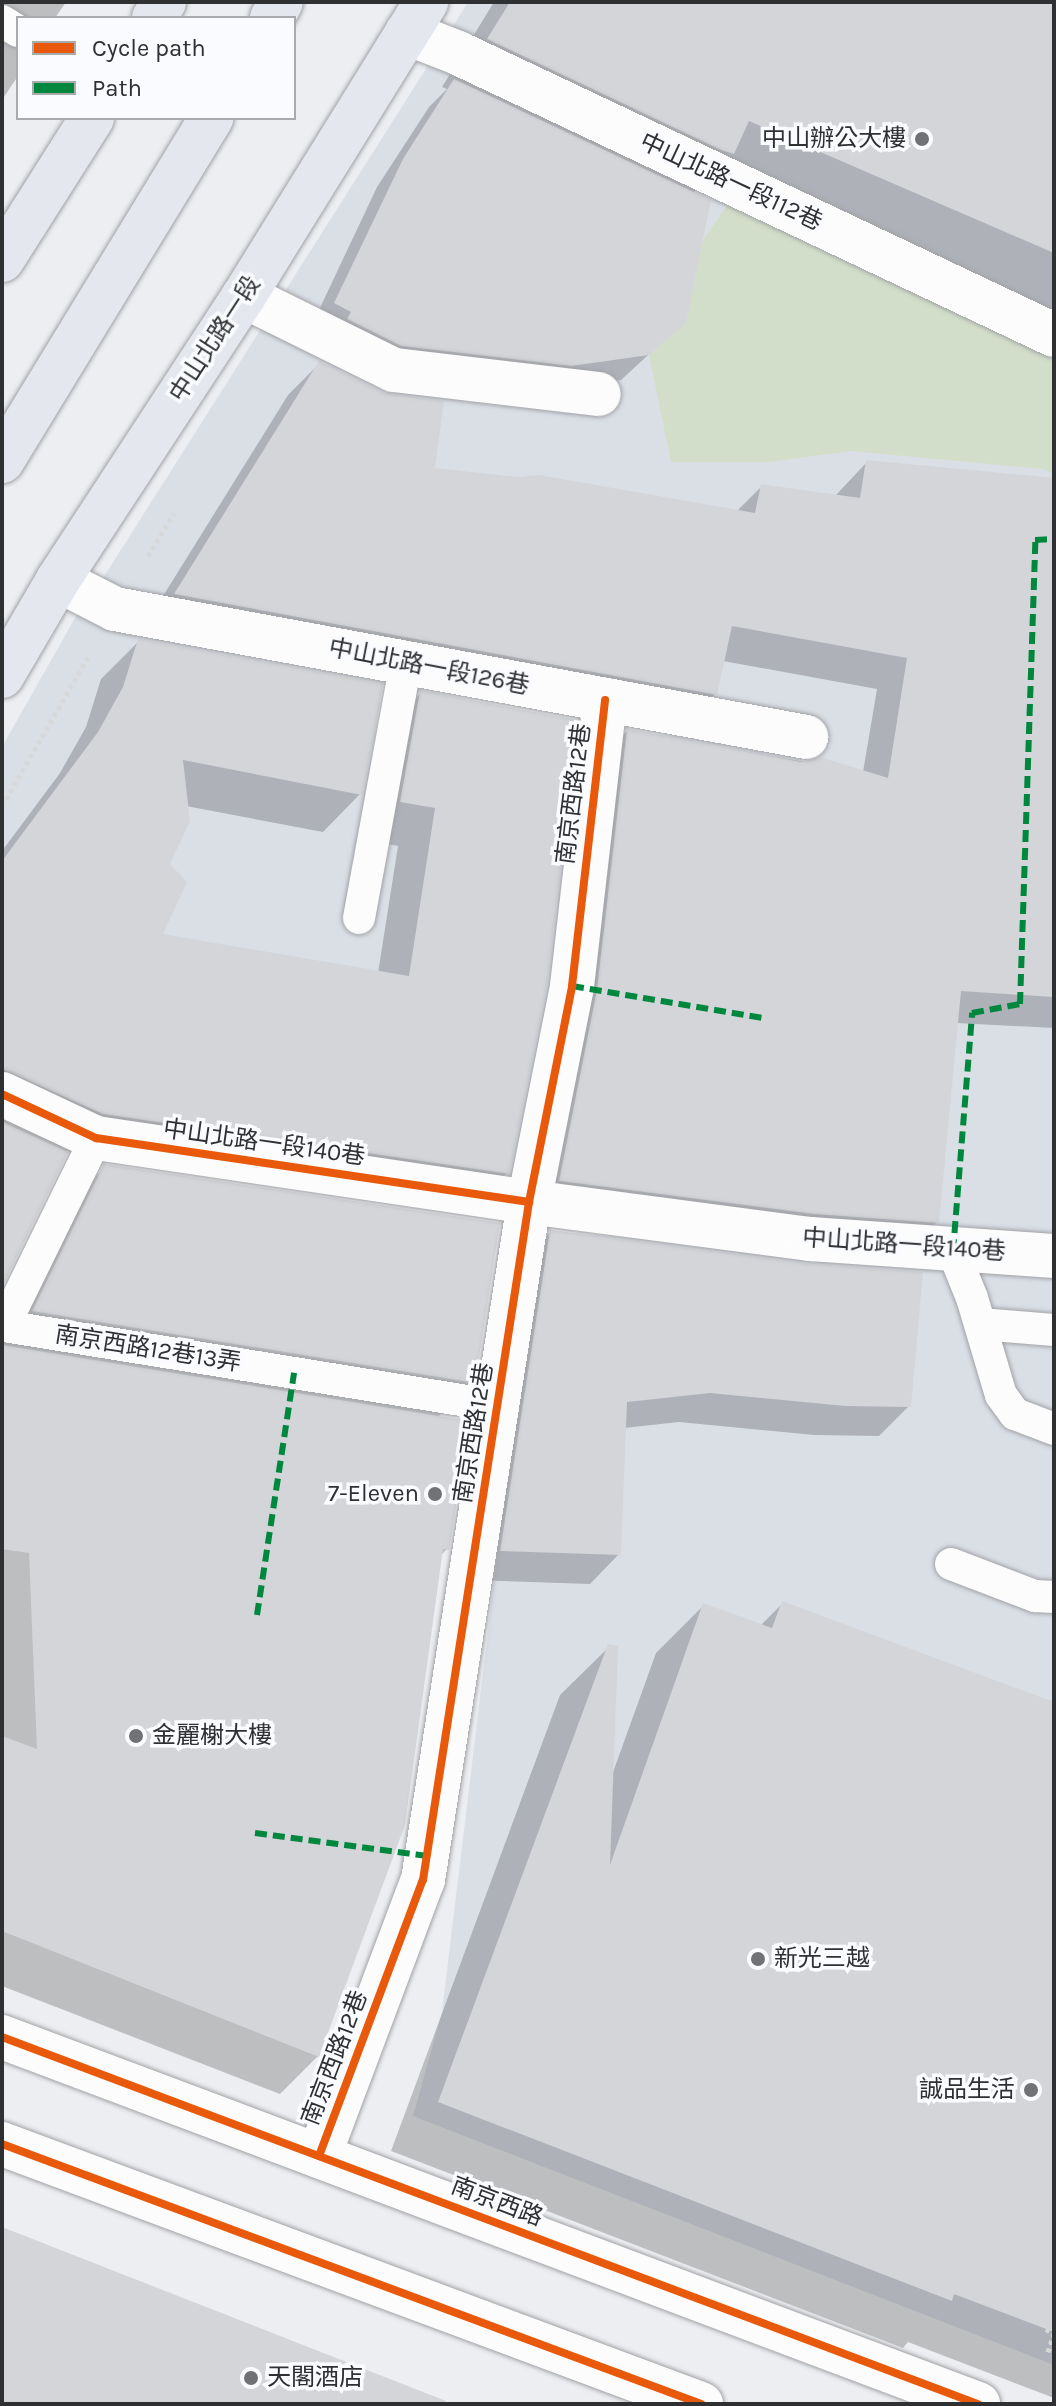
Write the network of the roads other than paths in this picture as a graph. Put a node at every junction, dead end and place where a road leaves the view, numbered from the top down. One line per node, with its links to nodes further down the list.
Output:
1 (417, 18): 5 (main road, 中山北路一段); 6 (street, 中山北路一段112巷)
2 (91, 120): 4 (main road)
3 (210, 120): 8 (main road)
4 (2, 260)
5 (244, 296): 7 (street); 9 (main road, 中山北路一段)
6 (1054, 335)
7 (599, 394)
8 (2, 461)
9 (58, 580): 10 (street, 中山北路一段126巷); 11 (main road, 中山北路一段)
10 (406, 663): 12 (street, 中山北路一段126巷); 14 (lane)
11 (2, 676)
12 (605, 700): 13 (street, 中山北路一段126巷); 17 (street, 南京西路12巷)
13 (806, 737)
14 (359, 918)
15 (2, 1094): 16 (street, 中山北路一段140巷)
16 (96, 1138): 17 (street, 中山北路一段140巷); 22 (lane, 南京西路12巷13弄)
17 (529, 1202): 18 (street, 中山北路一段140巷); 22 (street, 南京西路12巷)
18 (953, 1251): 19 (street, 中山北路一段140巷); 20 (lane)
19 (1054, 1256)
20 (980, 1324): 21 (lane); 23 (lane)
21 (1054, 1330)
22 (498, 1406): 28 (street, 南京西路12巷)
23 (1054, 1429)
24 (951, 1564): 25 (lane)
25 (1054, 1597)
26 (2, 2037): 28 (street, 南京西路)
27 (2, 2144): 29 (street)
28 (319, 2156): 30 (street, 南京西路)
29 (701, 2404)
30 (978, 2404)

